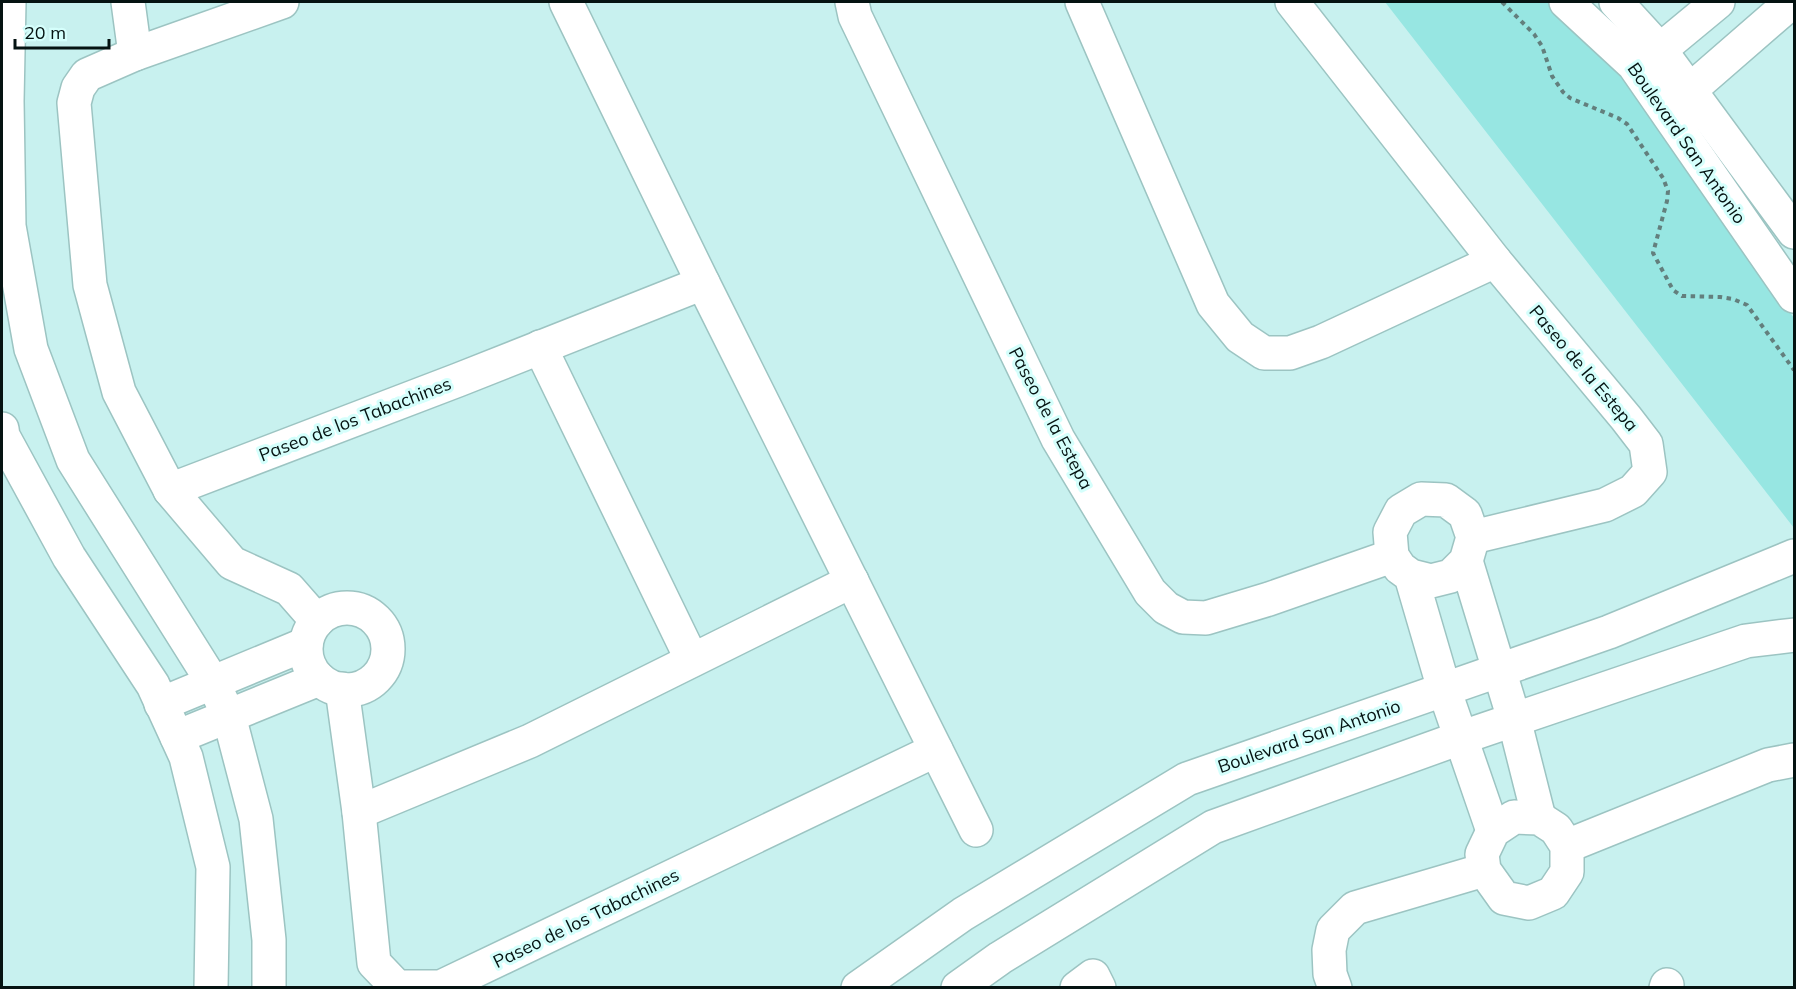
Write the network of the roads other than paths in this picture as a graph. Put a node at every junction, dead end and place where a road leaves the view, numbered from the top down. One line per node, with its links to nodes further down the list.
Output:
1 (9, 2): 30 (street)
2 (128, 2): 13 (street)
3 (282, 2): 13 (street, Paseo de los Tabachines)
4 (566, 2): 17 (street)
5 (852, 2): 24 (street, Paseo de la Estepa)
6 (1082, 2): 16 (street)
7 (1292, 2): 16 (street, Paseo de la Estepa)
8 (1566, 2): 18 (street, Boulevard San Antonio)
9 (1616, 2): 12 (street, Boulevard San Antonio)
10 (1718, 2): 12 (street)
11 (1789, 4): 14 (street)
12 (1660, 50): 14 (street, Boulevard San Antonio)
13 (135, 54): 21 (street, Paseo de los Tabachines)
14 (1689, 91): 15 (street, Boulevard San Antonio)
15 (1794, 232)
16 (1495, 261): 22 (street, Paseo de la Estepa)
17 (703, 283): 19 (street, Paseo de los Tabachines); 25 (street)
18 (1794, 296)
19 (540, 347): 21 (street, Paseo de los Tabachines); 28 (street)
20 (2, 429): 33 (street)
21 (170, 490): 26 (street, Paseo de los Tabachines)
22 (1469, 549): 24 (street, Paseo de la Estepa); 24 (street); 29 (street)
23 (1794, 556): 29 (street, Boulevard San Antonio)
24 (1401, 566): 32 (street)
25 (852, 581): 28 (street); 38 (street)
26 (311, 633): 30 (street); 31 (street, Paseo de los Tabachines); 31 (street)
27 (1794, 635): 35 (street)
28 (692, 660): 40 (street)
29 (1499, 669): 32 (street, Boulevard San Antonio); 35 (street)
30 (212, 681): 33 (street); 34 (street)
31 (330, 684): 34 (street); 40 (street, Paseo de los Tabachines)
32 (1444, 689): 37 (street); 48 (street, Boulevard San Antonio)
33 (161, 704): 36 (street)
34 (229, 716): 36 (street); 47 (street)
35 (1514, 719): 37 (street); 41 (street)
36 (177, 737): 46 (street)
37 (1460, 738): 43 (street); 49 (street)
38 (936, 750): 40 (street, Paseo de los Tabachines); 42 (street)
39 (1794, 760): 44 (street)
40 (359, 812)
41 (1539, 818): 43 (street); 44 (street)
42 (976, 830)
43 (1493, 831): 45 (street)
44 (1567, 846): 45 (street)
45 (1484, 870): 52 (street)
46 (211, 987)
47 (269, 987)
48 (858, 987)
49 (958, 987)
50 (1077, 987): 51 (street)
51 (1099, 987)
52 (1335, 987)

